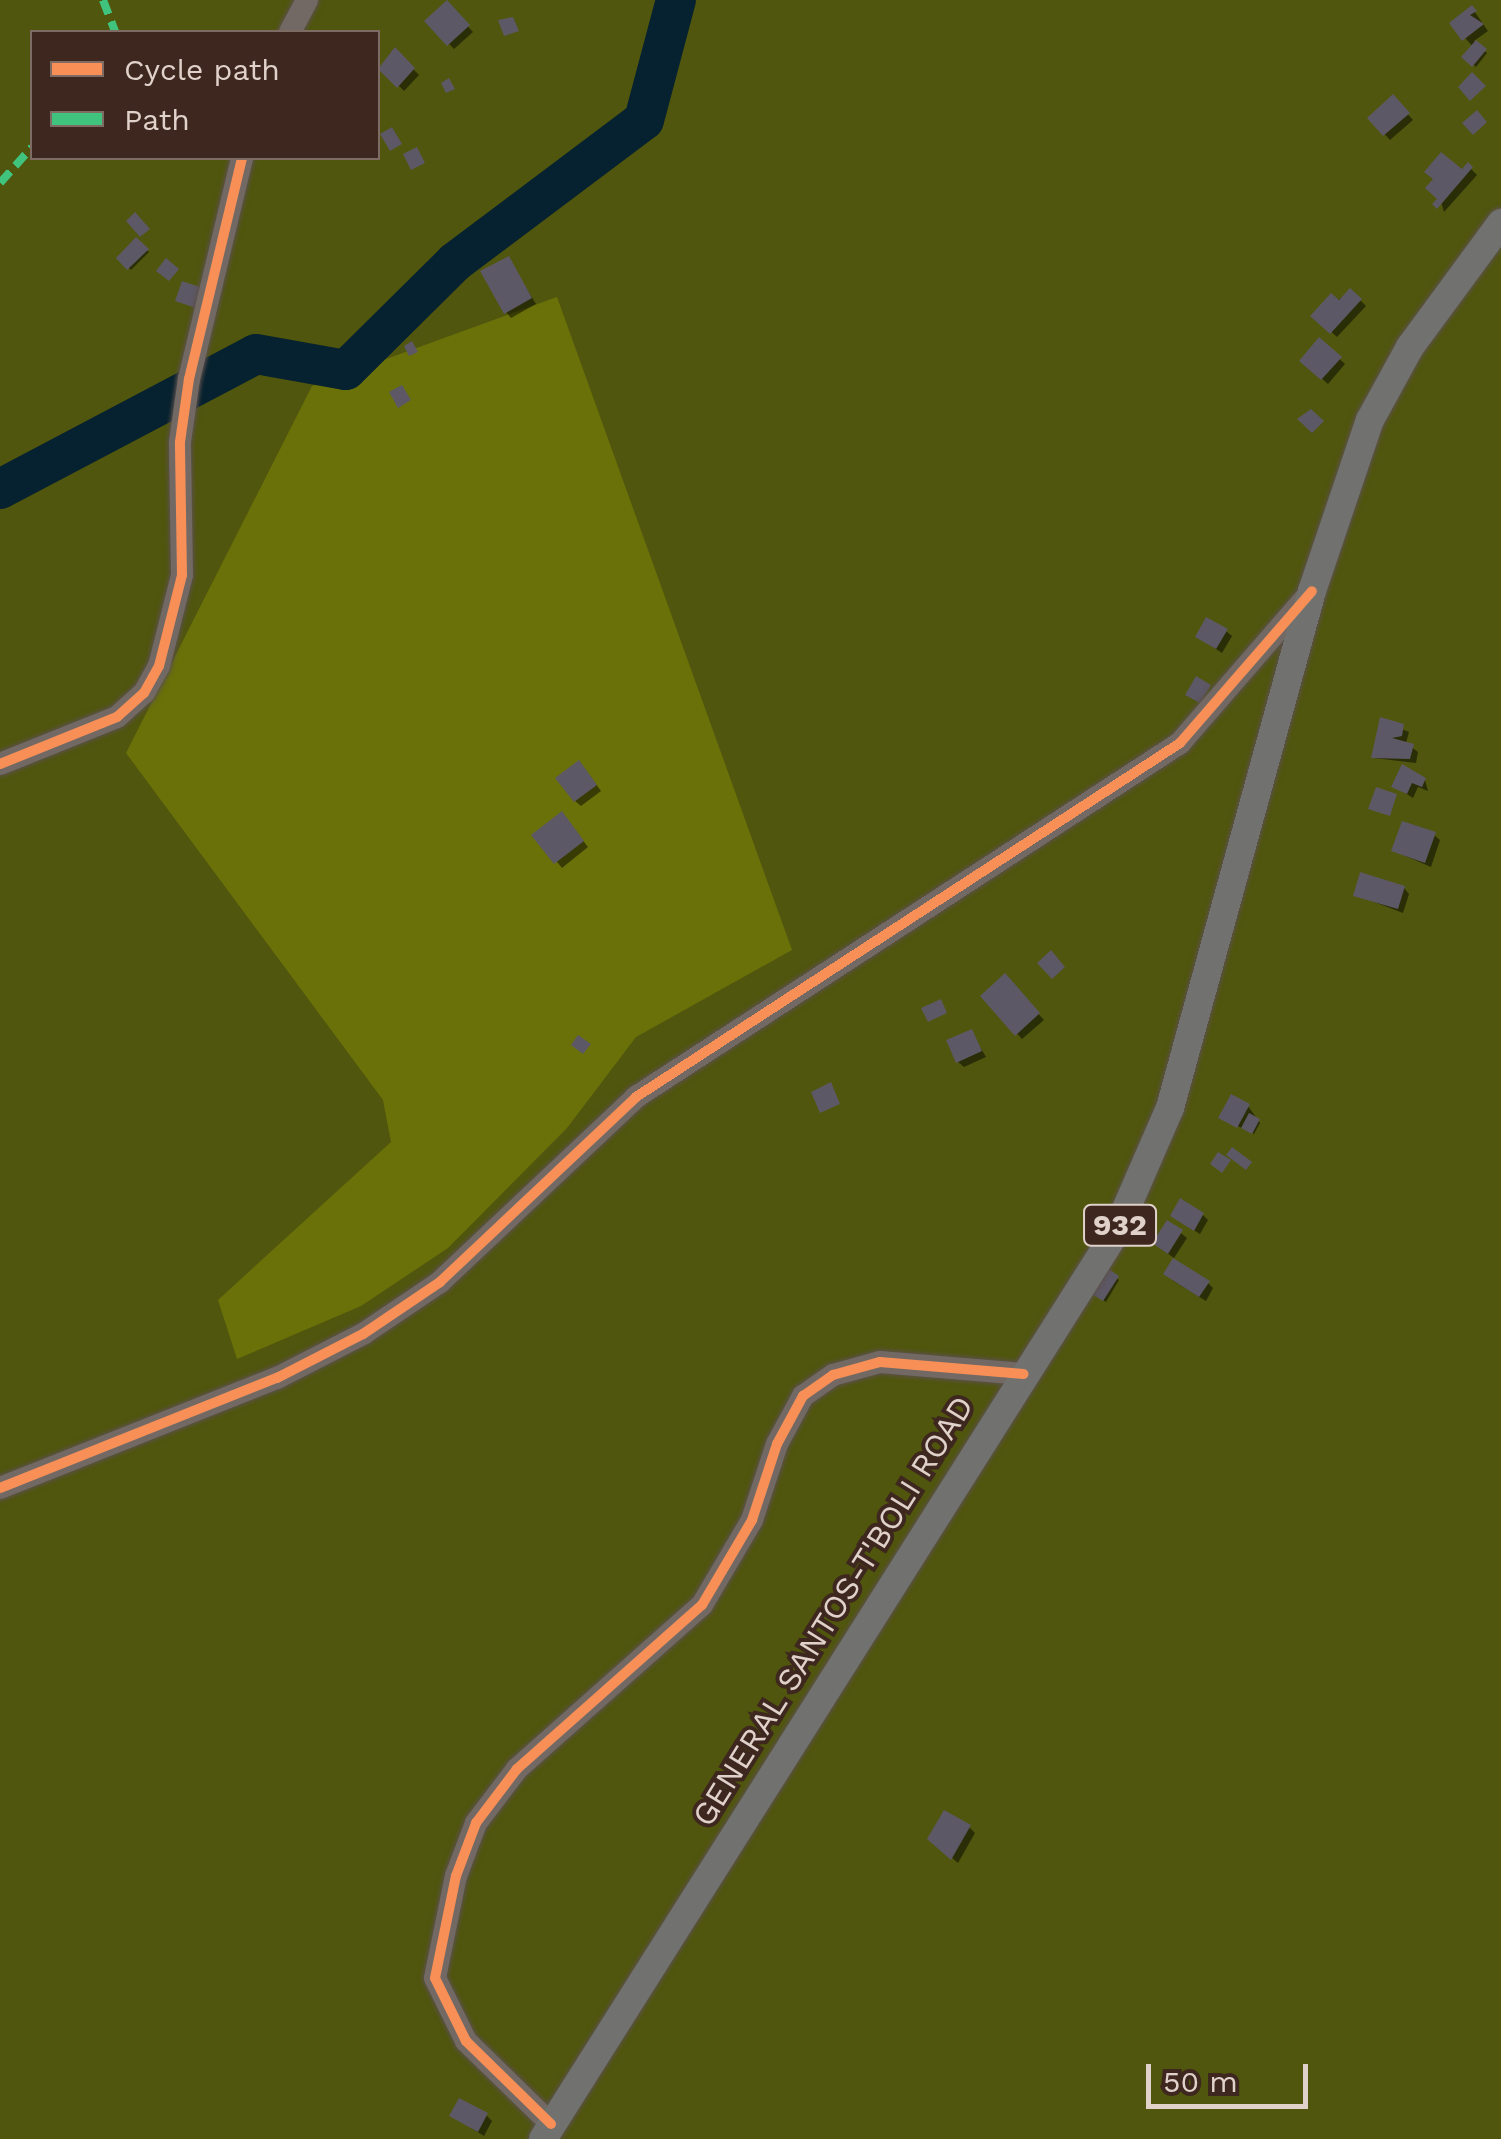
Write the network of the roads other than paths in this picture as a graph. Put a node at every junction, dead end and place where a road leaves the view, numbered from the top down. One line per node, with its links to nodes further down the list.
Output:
1 (307, 0): 2 (street)
2 (291, 30)
3 (242, 160): 6 (street)
4 (1501, 223): 5 (main road, GENERAL SANTOS-T'BOLI ROAD / 932)
5 (1312, 591): 7 (main road, GENERAL SANTOS-T'BOLI ROAD / 932); 8 (street)
6 (0, 764)
7 (1024, 1374): 9 (main road, GENERAL SANTOS-T'BOLI ROAD / 932); 9 (street)
8 (0, 1488)
9 (547, 2132)

